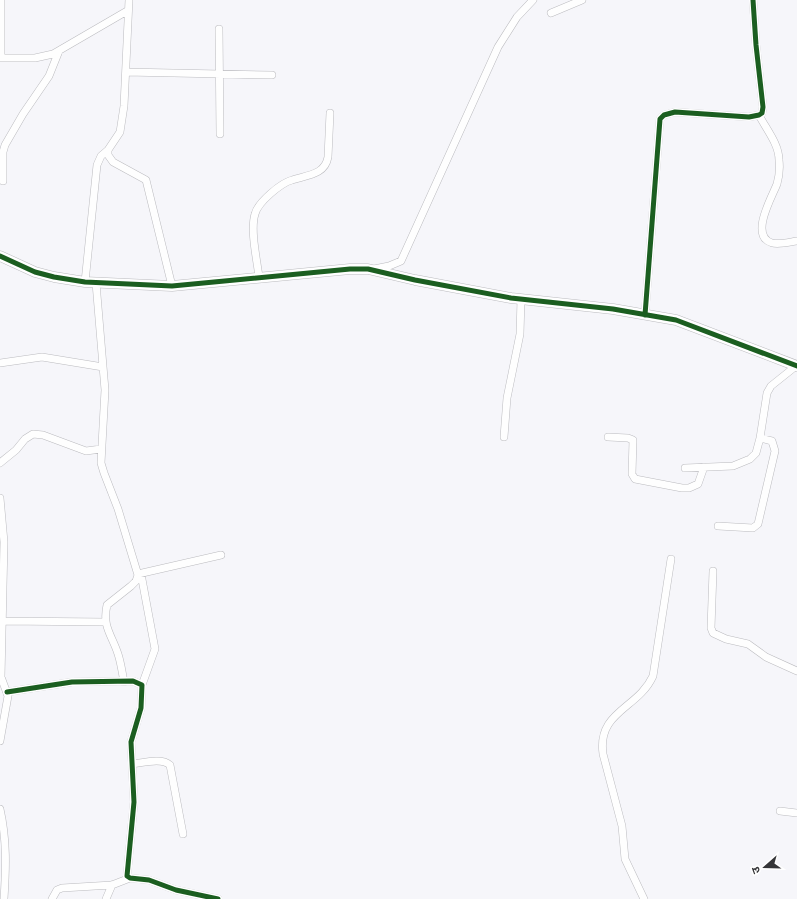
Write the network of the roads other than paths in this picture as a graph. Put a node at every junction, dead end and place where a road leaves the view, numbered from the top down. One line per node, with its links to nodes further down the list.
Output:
1 (1, 0): 10 (street)
2 (129, 0): 6 (street)
3 (533, 0): 21 (street)
4 (582, 0): 7 (street)
5 (753, 0): 15 (street)
6 (128, 11): 9 (street); 11 (street)
7 (551, 13)
8 (219, 29): 12 (street)
9 (58, 51): 10 (street); 18 (street)
10 (0, 58)
11 (126, 72): 12 (street); 17 (street)
12 (219, 74): 13 (street); 16 (street)
13 (272, 75)
14 (330, 113): 22 (street)
15 (759, 115): 19 (street); 27 (street)
16 (220, 134)
17 (108, 150): 23 (street); 25 (street)
18 (3, 181)
19 (797, 241)
20 (0, 256): 23 (street)
21 (368, 269): 22 (street); 26 (street)
22 (259, 277): 25 (street)
23 (85, 282): 24 (street)
24 (96, 283): 25 (street); 30 (street)
25 (172, 286)
26 (521, 299): 27 (street); 31 (street)
27 (645, 315): 29 (street)
28 (0, 363): 30 (street)
29 (796, 366): 33 (street)
30 (103, 367): 34 (street)
31 (504, 437)
32 (608, 437): 36 (street)
33 (760, 438): 36 (street); 39 (street)
34 (101, 449): 35 (street); 43 (street)
35 (0, 463)
36 (704, 467): 37 (street)
37 (685, 468)
38 (0, 498): 44 (street)
39 (718, 526)
40 (221, 555): 43 (street)
41 (671, 559): 64 (street)
42 (713, 571): 46 (street)
43 (139, 574): 45 (street); 49 (street)
44 (3, 621): 45 (street); 47 (street)
45 (106, 622): 48 (street)
46 (797, 671)
47 (0, 672): 50 (street)
48 (124, 682): 49 (street); 50 (street)
49 (142, 685): 52 (street)
50 (7, 692): 51 (street)
51 (0, 741)
52 (132, 764): 57 (street); 58 (street)
53 (0, 809): 56 (street)
54 (780, 810): 55 (street)
55 (797, 813)
56 (2, 824): 61 (street)
57 (183, 834)
58 (130, 878): 59 (street); 60 (street)
59 (112, 885): 62 (street); 63 (street)
60 (216, 898)
61 (4, 899)
62 (52, 899)
63 (106, 899)
64 (644, 899)

